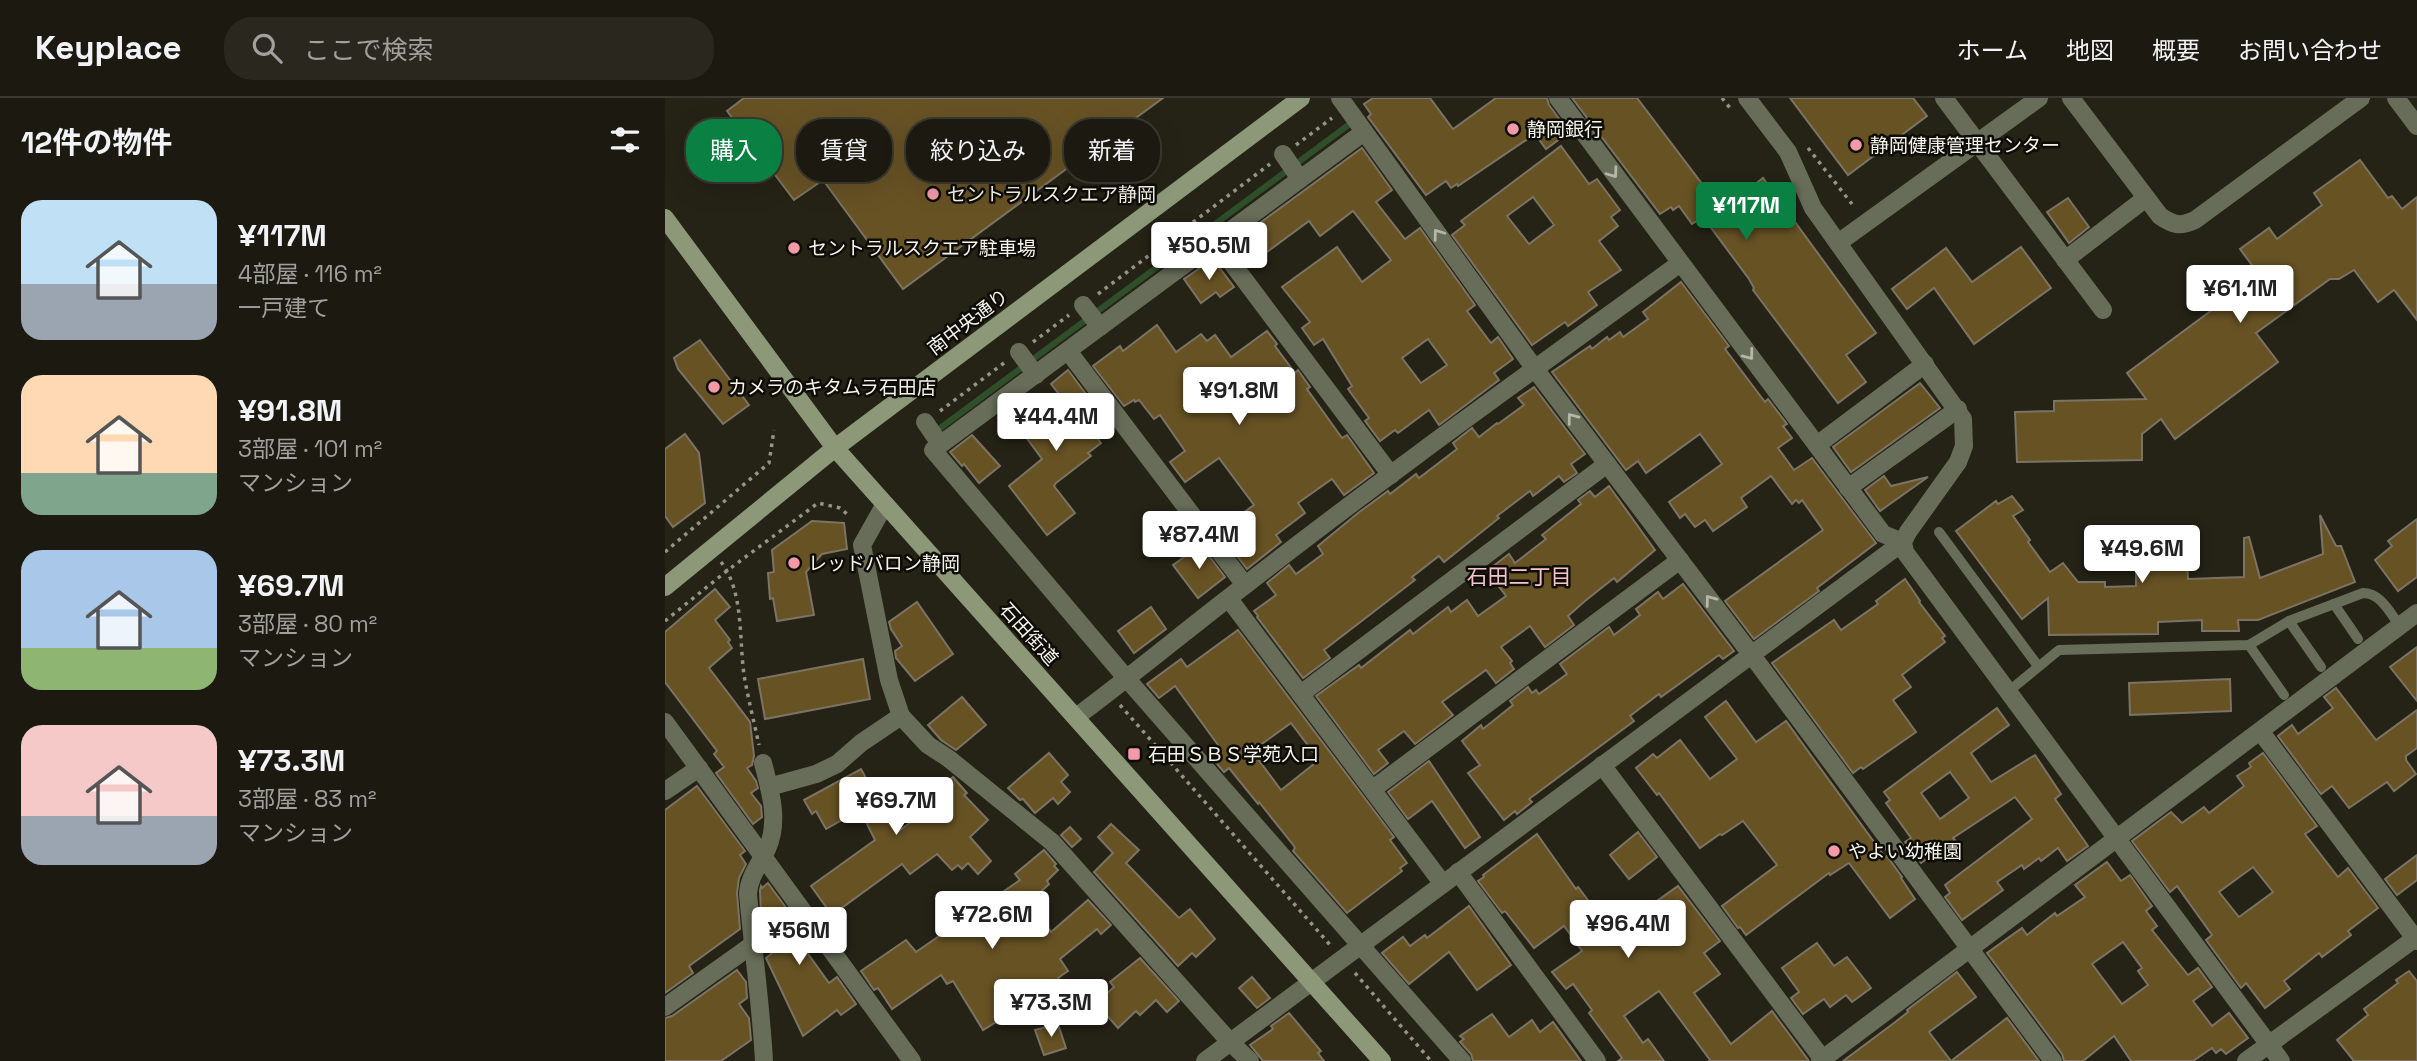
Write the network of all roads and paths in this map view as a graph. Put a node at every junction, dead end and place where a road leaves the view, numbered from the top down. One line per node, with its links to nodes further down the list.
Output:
1 (1301, 98): 36 (street, 南中央通り)
2 (1558, 98): 22 (street, one-way to 22)
3 (1747, 98): 20 (street)
4 (1944, 98): 13 (street)
5 (2039, 98): 13 (street)
6 (2071, 98): 16 (street)
7 (2361, 98): 16 (street)
8 (2396, 98): 10 (street)
9 (1343, 105): 11 (street); 14 (path)
10 (2417, 125)
11 (1364, 132): 15 (street); 29 (street, one-way to 11)
12 (1803, 140): 17 (path)
13 (1977, 144): 20 (street); 21 (street)
14 (1283, 155): 15 (street); 23 (path)
15 (1300, 179): 19 (street)
16 (2146, 198): 21 (street)
17 (1852, 204)
18 (665, 218): 36 (street, 石田街道)
19 (1216, 242): 25 (street); 38 (street)
20 (1838, 243): 28 (street)
21 (2065, 260): 24 (street)
22 (1679, 264): 29 (street); 35 (street, one-way to 35)
23 (1083, 304): 25 (street); 27 (path)
24 (2103, 310)
25 (1100, 327): 26 (street)
26 (1068, 351): 30 (street); 48 (street)
27 (1019, 352): 30 (street); 32 (path)
28 (1925, 364): 31 (street); 35 (street)
29 (1535, 369): 37 (street, one-way to 29); 38 (street)
30 (1036, 374): 34 (street)
31 (1958, 409): 39 (street); 43 (street)
32 (925, 422): 34 (street)
33 (774, 430): 45 (path)
34 (940, 444): 60 (street)
35 (1817, 445): 39 (street)
36 (835, 448): 40 (street, 石田街道); 44 (street, 南中央通り)
37 (1607, 464): 46 (street); 63 (street)
38 (1391, 475): 48 (street)
39 (1848, 488): 43 (street)
40 (885, 505): 65 (street); 66 (street, 石田街道)
41 (847, 514): 47 (path)
42 (1939, 532): 58 (lane)
43 (1903, 542): 57 (street); 62 (street)
44 (712, 549): 47 (path); 49 (street, 南中央通り)
45 (665, 552)
46 (1680, 560): 57 (street, one-way to 46); 73 (street)
47 (728, 570): 52 (path); 69 (path)
48 (1245, 585): 50 (street)
49 (665, 587)
50 (1229, 599): 60 (street); 63 (street)
51 (2334, 604): 53 (lane); 54 (lane); 55 (lane)
52 (665, 621)
53 (2289, 621): 56 (lane); 59 (lane)
54 (2410, 624): 68 (street)
55 (2358, 639)
56 (2249, 645): 58 (lane); 64 (lane)
57 (1751, 654): 70 (street); 82 (street)
58 (2038, 666): 62 (lane)
59 (2321, 667)
60 (1128, 679): 61 (street); 81 (street)
61 (1112, 690): 66 (street); 83 (path)
62 (2009, 691): 75 (street)
63 (1302, 693): 73 (street)
64 (2284, 695)
65 (901, 716): 72 (street); 86 (street)
66 (1076, 717): 84 (street, 石田街道)
67 (665, 722): 71 (street)
68 (2261, 732): 75 (street); 79 (street)
69 (763, 763): 72 (street)
70 (1602, 765): 77 (street); 89 (street)
71 (699, 768): 74 (street); 76 (street)
72 (769, 787): 76 (street)
73 (1373, 789): 78 (street)
74 (665, 792)
75 (2117, 839): 82 (street); 87 (street)
76 (763, 856): 80 (street); 91 (street)
77 (1458, 872): 78 (street); 97 (street)
78 (1443, 884): 81 (street)
79 (2416, 939): 87 (street)
80 (752, 945): 85 (street); 88 (street)
81 (1360, 945): 83 (street); 96 (street)
82 (1968, 948): 89 (street); 98 (street)
83 (1342, 959): 84 (street); 95 (path)
84 (1313, 981): 86 (street); 94 (street, 石田街道)
85 (665, 1007)
86 (1230, 1042): 92 (street); 93 (street)
87 (2268, 1044): 99 (street); 100 (street)
88 (763, 1055): 90 (street)
89 (1823, 1060)
90 (746, 1061)
91 (912, 1061)
92 (1205, 1061)
93 (1250, 1061)
94 (1383, 1061)
95 (1431, 1061)
96 (1462, 1061)
97 (1597, 1061)
98 (2053, 1061)
99 (2246, 1061)
100 (2281, 1061)

